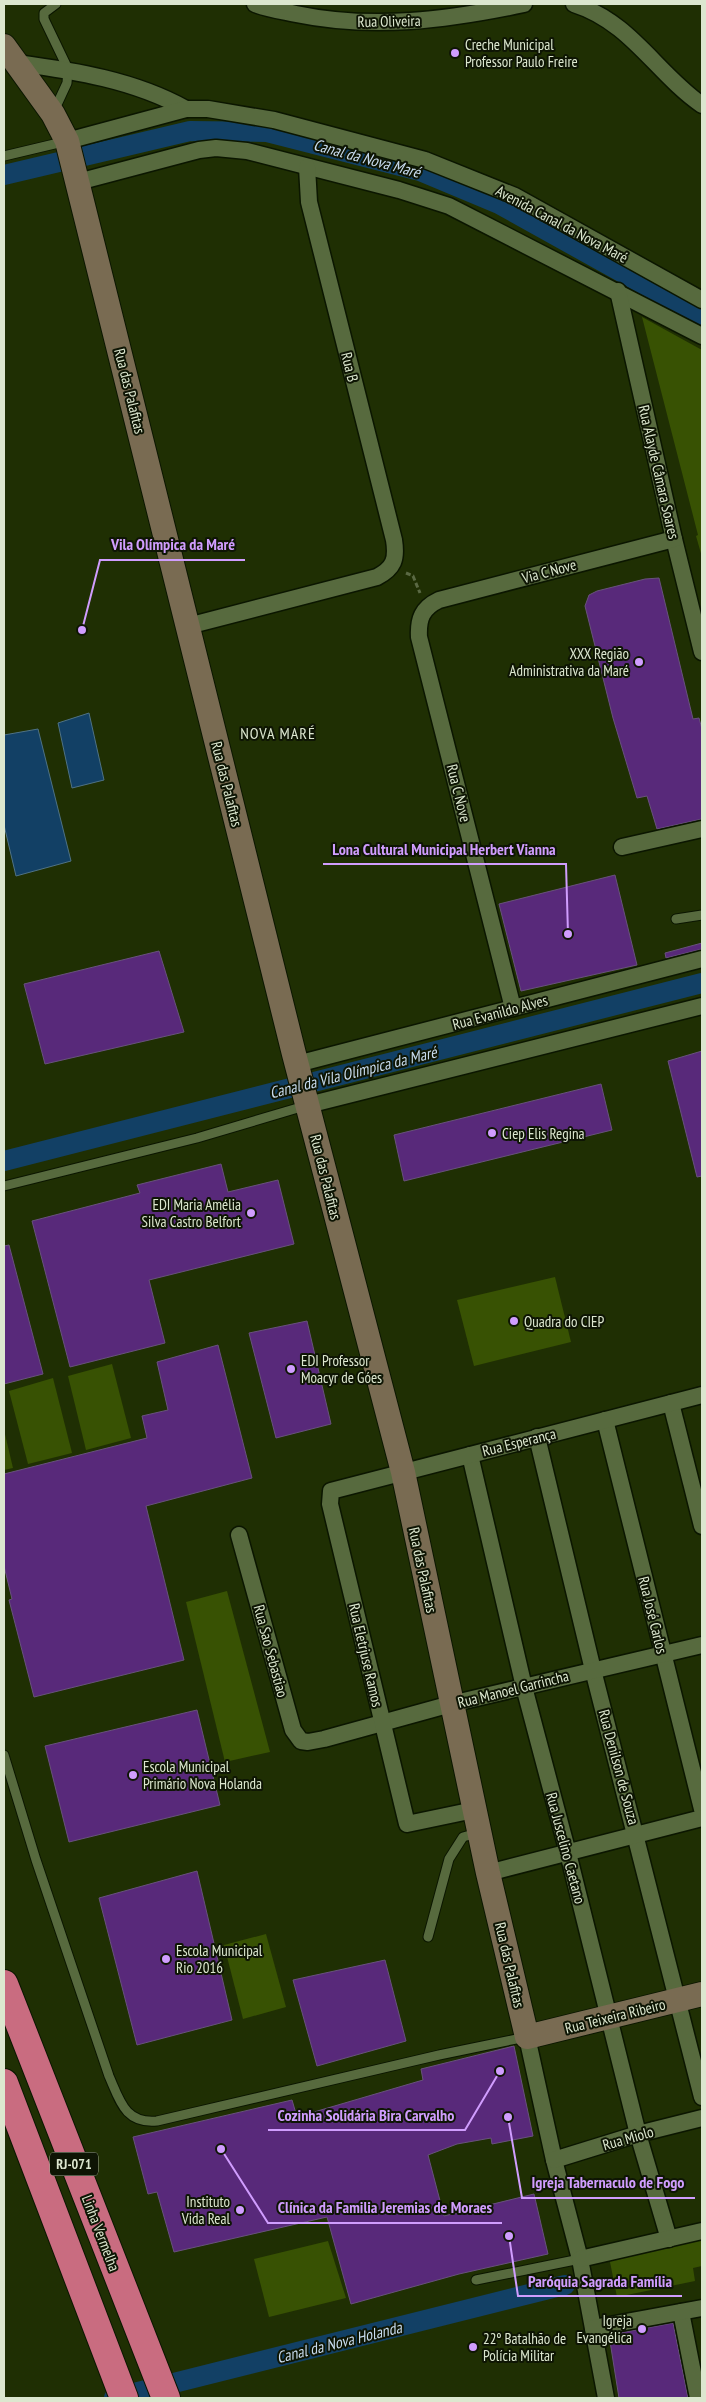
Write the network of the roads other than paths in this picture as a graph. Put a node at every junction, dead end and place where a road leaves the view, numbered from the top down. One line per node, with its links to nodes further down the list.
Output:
1 (56, 4): 6 (lane)
2 (255, 4): 3 (street, Rua Oliveira)
3 (524, 4)
4 (574, 4): 7 (street)
5 (11, 54): 6 (street); 9 (street, Rua das Palafitas)
6 (68, 69): 8 (street); 9 (lane)
7 (702, 105)
8 (186, 109): 11 (street, Avenida Canal da Nova Maré); 14 (street, Avenida Canal da Nova Maré)
9 (53, 114): 11 (street, Rua das Palafitas)
10 (4, 156): 11 (lane)
11 (72, 162): 12 (street); 18 (street, Rua das Palafitas)
12 (307, 167): 13 (street); 18 (street, Rua B)
13 (618, 291): 15 (street); 16 (street, Rua Alayde Câmara Soares)
14 (702, 300)
15 (702, 336)
16 (674, 539): 17 (street, Via C Nove); 19 (street, Rua Alayde Câmara Soares)
17 (426, 608): 26 (street, Rua C Nove)
18 (188, 626): 27 (street, Rua das Palafitas)
19 (702, 652)
20 (702, 829): 21 (street)
21 (622, 846)
22 (702, 915): 23 (lane)
23 (676, 919)
24 (702, 959): 26 (street, Rua Evanildo Alves)
25 (702, 1006): 27 (street)
26 (513, 1008): 27 (street, Rua Evanildo Alves)
27 (303, 1087): 28 (lane); 34 (street, Rua das Palafitas)
28 (4, 1186)
29 (702, 1395): 30 (street, Rua Esperança)
30 (671, 1402): 31 (street, Rua Esperança); 36 (street)
31 (605, 1420): 32 (street, Rua Esperança); 39 (street, Rua José Carlos)
32 (537, 1438): 33 (street, Rua Esperança); 40 (street, Rua Denilson de Souza)
33 (470, 1455): 34 (street, Rua Esperança); 41 (street, Rua Juscelino Caetano)
34 (403, 1472): 35 (street, Rua Esperança); 42 (street, Rua das Palafitas)
35 (336, 1488): 43 (street, Rua Eletrjuse Ramos)
36 (702, 1526)
37 (240, 1535): 44 (street, Rua Sao Sebastiao)
38 (702, 1645): 39 (street, Rua Manoel Garrincha)
39 (663, 1653): 40 (street, Rua Manoel Garrincha); 46 (street, Rua José Carlos)
40 (593, 1670): 41 (street, Rua Manoel Garrincha); 49 (street, Rua Denilson de Souza)
41 (524, 1687): 42 (street, Rua Manoel Garrincha); 50 (street, Rua Juscelino Caetano)
42 (451, 1704): 43 (street, Rua Manoel Garrincha); 48 (street, Rua das Palafitas)
43 (382, 1721): 44 (street, Rua Manoel Garrincha); 48 (street, Rua Eletrjuse Ramos)
44 (324, 1739)
45 (4, 1755): 57 (lane)
46 (702, 1809)
47 (702, 1818): 49 (street)
48 (477, 1821): 51 (street, Rua das Palafitas); 52 (lane)
49 (636, 1835): 50 (street); 55 (street, Rua Denilson de Souza)
50 (568, 1853): 51 (street); 56 (street, Rua Juscelino Caetano)
51 (488, 1873): 57 (street, Rua das Palafitas)
52 (428, 1937)
53 (4, 1984): 71 (highway, Linha Vermelha / RJ-071)
54 (702, 1994): 55 (street, Rua Teixeira Ribeiro)
55 (678, 2000): 56 (street, Rua Teixeira Ribeiro); 59 (street, Rua Denilson de Souza)
56 (610, 2018): 57 (street, Rua Teixeira Ribeiro); 61 (street, Rua Juscelino Caetano)
57 (527, 2037): 62 (street, Rua das Palafitas)
58 (4, 2082): 70 (highway, RJ-071)
59 (702, 2097)
60 (702, 2118): 61 (street, Rua Miolo)
61 (638, 2134): 62 (street, Rua Miolo); 64 (street, Rua Juscelino Caetano)
62 (554, 2160): 65 (street, Rua das Palafitas)
63 (702, 2231): 64 (street)
64 (669, 2239): 65 (street)
65 (580, 2259): 66 (lane); 69 (street, Rua das Palafitas)
66 (476, 2280)
67 (702, 2308): 68 (street)
68 (681, 2312): 69 (street); 73 (street)
69 (593, 2328): 72 (street, Rua das Palafitas)
70 (124, 2398)
71 (166, 2398)
72 (606, 2398)
73 (698, 2398)

